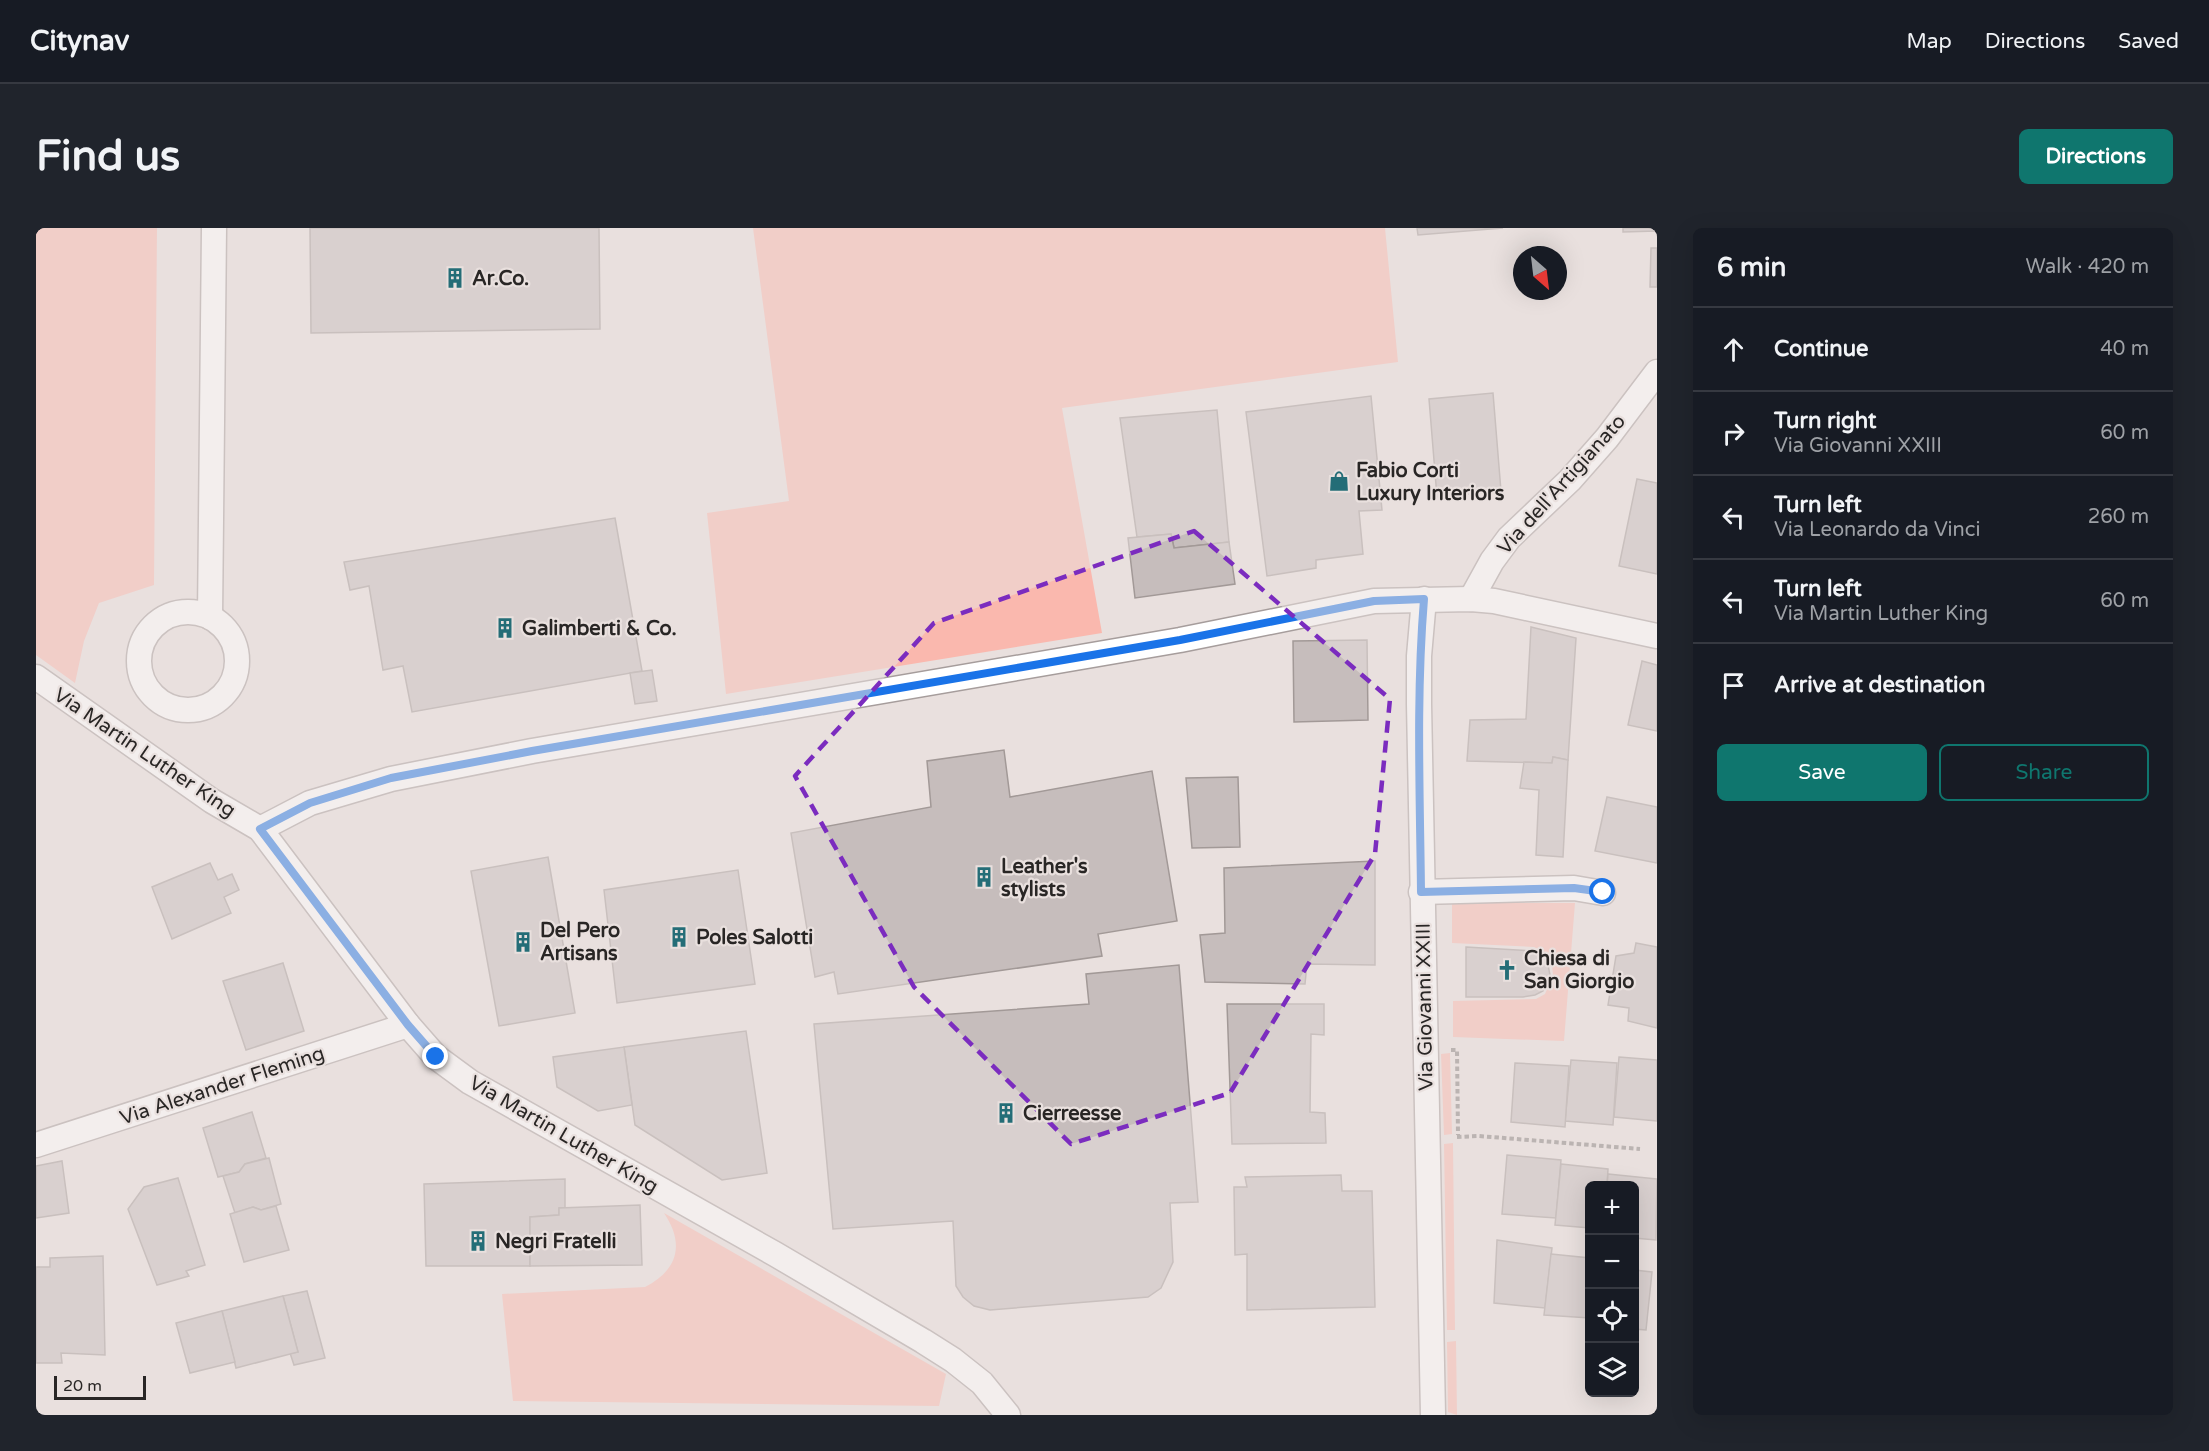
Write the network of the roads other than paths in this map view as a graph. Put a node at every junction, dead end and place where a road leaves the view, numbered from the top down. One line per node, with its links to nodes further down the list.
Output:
1 (214, 228): 5 (street)
2 (1657, 372): 4 (street, Via dell'Artigianato)
3 (1424, 599): 4 (street); 8 (street); 9 (street, Via Giovanni XXIII)
4 (1471, 599): 6 (street)
5 (210, 617): 5 (street)
6 (1657, 636)
7 (36, 677): 8 (street, Via Martin Luther King)
8 (260, 829): 11 (street, Via Martin Luther King)
9 (1421, 892): 10 (street); 14 (street, Via Giovanni XXIII)
10 (1603, 892)
11 (408, 1025): 12 (street, Via Alexander Fleming); 13 (street, Via Martin Luther King)
12 (36, 1145)
13 (1008, 1415)
14 (1433, 1415)

